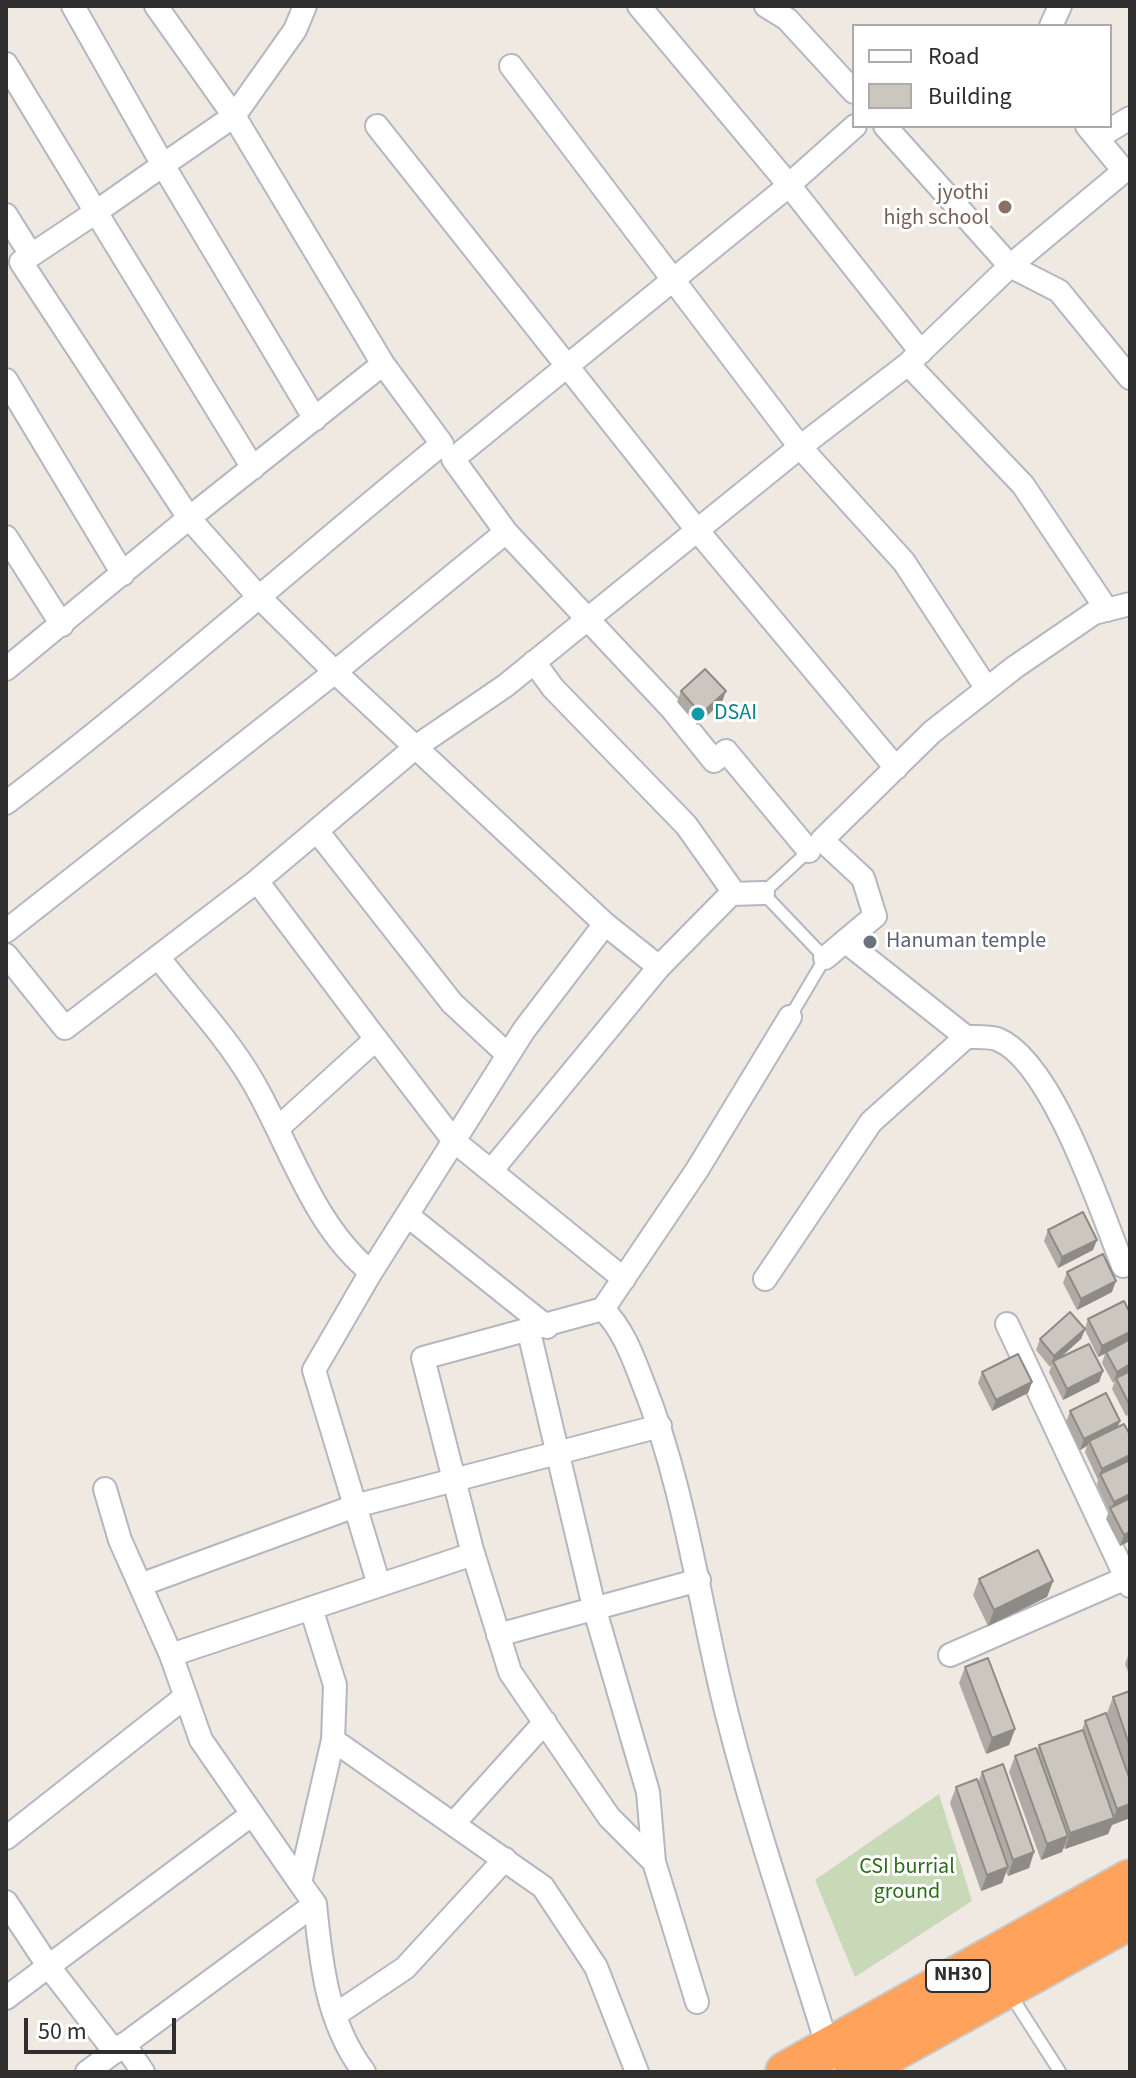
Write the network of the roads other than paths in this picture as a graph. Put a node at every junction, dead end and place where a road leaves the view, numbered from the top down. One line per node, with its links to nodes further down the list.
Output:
1 (73, 6): 14 (street)
2 (156, 6): 9 (street)
3 (305, 6): 9 (street)
4 (639, 6): 15 (street)
5 (766, 6): 8 (street)
6 (6, 64): 16 (street)
7 (511, 66): 20 (street)
8 (852, 90)
9 (234, 116): 14 (street); 22 (street)
10 (377, 126): 23 (street)
11 (853, 128): 15 (street)
12 (887, 128): 19 (street)
13 (1092, 132): 19 (street)
14 (163, 165): 16 (street); 26 (street)
15 (789, 185): 20 (street); 21 (street)
16 (96, 212): 18 (street); 29 (street)
17 (6, 215): 18 (street)
18 (20, 263): 30 (street)
19 (1010, 266): 21 (street); 24 (street)
20 (671, 279): 23 (street); 27 (street)
21 (914, 358): 27 (street); 37 (street)
22 (383, 364): 26 (street); 28 (street)
23 (566, 366): 28 (street); 31 (street)
24 (1130, 378)
25 (6, 380): 34 (street)
26 (315, 419): 29 (street)
27 (800, 447): 31 (street); 43 (street)
28 (448, 451): 32 (street); 35 (street)
29 (253, 468): 30 (street)
30 (189, 518): 34 (street); 35 (street)
31 (697, 530): 38 (street); 45 (street)
32 (506, 532): 38 (street); 42 (street)
33 (6, 537): 39 (street)
34 (123, 574): 39 (street)
35 (257, 595): 42 (street); 46 (street)
36 (1130, 604): 37 (street)
37 (1107, 610): 43 (street)
38 (587, 619): 40 (street); 48 (street)
39 (62, 625): 41 (street)
40 (534, 662): 44 (street); 51 (street)
41 (6, 669)
42 (335, 672): 44 (street); 53 (street)
43 (987, 689): 45 (street)
44 (417, 746): 47 (street); 52 (street)
45 (896, 768): 48 (street)
46 (6, 803)
47 (317, 831): 49 (street); 62 (street)
48 (815, 846): 50 (lane); 54 (street)
49 (257, 881): 56 (street); 61 (street)
50 (763, 893): 51 (street); 57 (lane)
51 (735, 894): 58 (street)
52 (605, 924): 58 (street); 62 (street)
53 (6, 931)
54 (845, 941): 57 (street); 60 (street)
55 (6, 955): 56 (street)
56 (158, 957): 63 (street)
57 (825, 958): 59 (lane)
58 (659, 967): 65 (street)
59 (790, 1017): 69 (street)
60 (966, 1037): 67 (street); 70 (street)
61 (376, 1039): 63 (street); 64 (street)
62 (508, 1055): 64 (street)
63 (278, 1128): 68 (street)
64 (454, 1141): 65 (street); 66 (street)
65 (491, 1171): 69 (street)
66 (407, 1215): 68 (street); 73 (street)
67 (1128, 1270)
68 (371, 1272): 78 (street)
69 (624, 1279): 71 (street)
70 (765, 1279)
71 (603, 1309): 73 (street); 74 (street)
72 (1007, 1324): 81 (street)
73 (538, 1329): 75 (street); 76 (street)
74 (660, 1426): 75 (street); 80 (street)
75 (557, 1451): 76 (street); 84 (street)
76 (454, 1479): 78 (street); 79 (street)
77 (105, 1489): 82 (street)
78 (355, 1506): 82 (street); 83 (street)
79 (473, 1553): 83 (street); 86 (street)
80 (699, 1580): 84 (street); 108 (street)
81 (1128, 1582): 88 (street)
82 (140, 1585): 87 (street)
83 (379, 1585): 85 (street)
84 (594, 1607): 86 (street); 96 (street)
85 (311, 1608): 87 (street); 91 (street)
86 (498, 1635): 90 (street)
87 (171, 1655): 89 (street)
88 (950, 1655)
89 (185, 1697): 92 (street); 94 (street)
90 (545, 1722): 93 (street); 96 (street)
91 (333, 1740): 93 (street); 98 (street)
92 (251, 1815): 98 (street); 102 (street)
93 (455, 1822): 95 (street)
94 (6, 1838)
95 (505, 1859): 106 (street); 112 (street)
96 (654, 1862): 105 (street)
97 (1130, 1880): 103 (highway, NH30)
98 (300, 1883): 100 (street)
99 (6, 1902): 102 (street)
100 (315, 1904): 106 (street); 107 (street)
101 (1130, 1919): 103 (highway, NH30)
102 (49, 1967): 104 (street); 107 (street)
103 (998, 1973): 108 (highway, NH30); 114 (lane)
104 (6, 1998)
105 (697, 2002)
106 (335, 2015): 111 (street)
107 (120, 2048): 109 (street); 110 (street)
108 (842, 2060): 113 (highway, NH30)
109 (87, 2072)
110 (143, 2072)
111 (364, 2072)
112 (637, 2072)
113 (786, 2072)
114 (1060, 2072)

